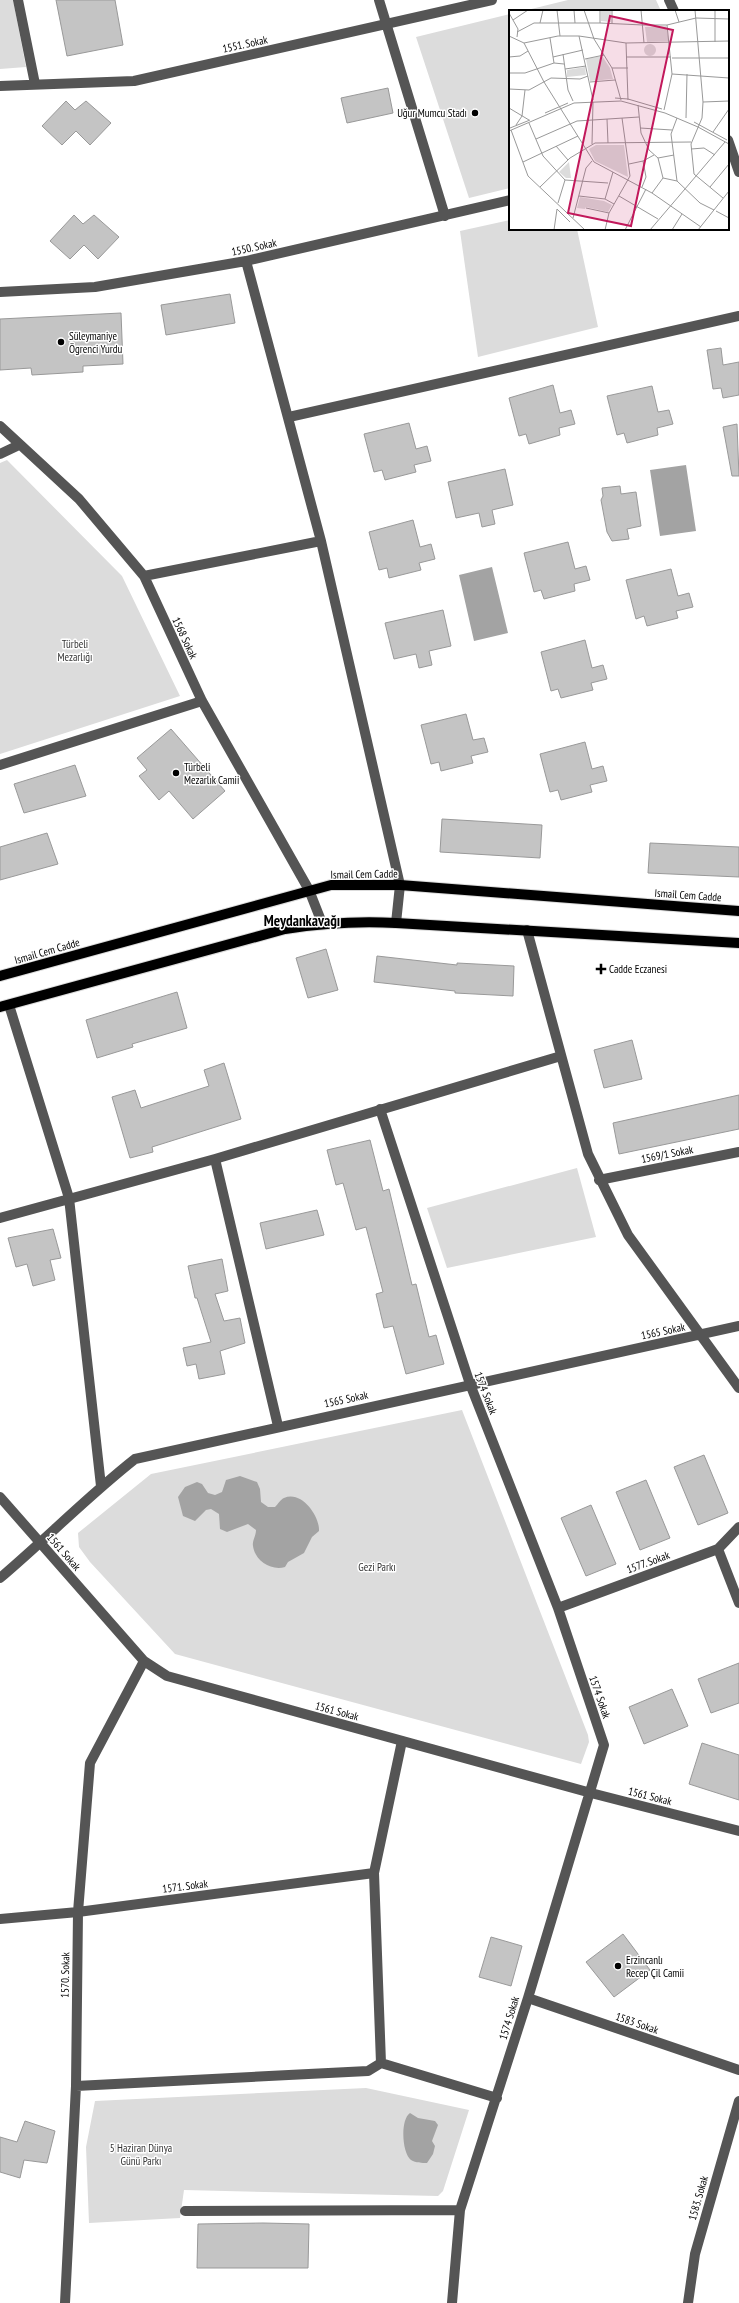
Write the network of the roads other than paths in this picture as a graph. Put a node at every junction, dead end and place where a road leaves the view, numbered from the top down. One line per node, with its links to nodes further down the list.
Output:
1 (18, 0): 7 (street)
2 (379, 0): 6 (street)
3 (492, 0): 6 (street, 1551. Sokak)
4 (669, 0): 5 (street)
5 (674, 10)
6 (386, 25): 7 (street, 1551. Sokak); 12 (street)
7 (35, 84): 8 (street, 1551. Sokak)
8 (0, 86)
9 (731, 144): 10 (street)
10 (739, 172)
11 (509, 200): 12 (street, 1550. Sokak)
12 (445, 216): 13 (street, 1550. Sokak)
13 (246, 261): 14 (street, 1550. Sokak); 16 (street)
14 (0, 292)
15 (739, 316): 16 (street)
16 (289, 417): 20 (street)
17 (0, 426): 18 (street, 1568 Sokak)
18 (19, 445): 19 (street); 21 (street, 1568 Sokak)
19 (0, 454)
20 (321, 541): 21 (street); 24 (street)
21 (144, 576): 22 (street, 1568 Sokak)
22 (202, 701): 23 (street); 25 (street, 1568 Sokak)
23 (0, 765)
24 (400, 885): 25 (main road, Ismail Cem Cadde); 26 (main road, Ismail Cem Cadde); 28 (street)
25 (309, 890): 27 (street, 1568 Sokak); 31 (main road, Ismail Cem Cadde)
26 (739, 911)
27 (322, 923): 28 (main road); 32 (main road)
28 (396, 923): 29 (main road)
29 (527, 930): 30 (main road); 33 (street)
30 (739, 943)
31 (1, 973)
32 (4, 1006): 38 (street)
33 (561, 1056): 34 (street); 37 (street)
34 (380, 1109): 36 (street); 42 (street, 1574 Sokak)
35 (739, 1152): 37 (street, 1569/1 Sokak)
36 (215, 1158): 38 (street); 44 (street)
37 (599, 1180): 41 (street)
38 (69, 1198): 39 (street); 45 (street)
39 (0, 1218)
40 (739, 1326): 41 (street, 1565 Sokak)
41 (699, 1335): 42 (street, 1565 Sokak); 43 (street)
42 (470, 1384): 44 (street, 1565 Sokak); 52 (street, 1574 Sokak)
43 (739, 1388)
44 (278, 1426): 45 (street, 1565 Sokak)
45 (101, 1486): 48 (street, 1565 Sokak)
46 (0, 1497): 48 (street, 1561 Sokak)
47 (739, 1527): 49 (street, 1577. Sokak)
48 (41, 1543): 50 (street, 1565 Sokak); 53 (street, 1561 Sokak)
49 (718, 1549): 51 (street); 52 (street, 1577. Sokak)
50 (0, 1578)
51 (739, 1603)
52 (558, 1608): 55 (street, 1574 Sokak)
53 (144, 1661): 54 (street, 1561 Sokak); 58 (street, 1570. Sokak)
54 (402, 1741): 55 (street, 1561 Sokak); 57 (street)
55 (591, 1793): 56 (street, 1561 Sokak); 60 (street, 1574 Sokak)
56 (739, 1831)
57 (374, 1874): 58 (street, 1571. Sokak); 61 (street)
58 (78, 1912): 59 (street, 1571. Sokak); 63 (street, 1570. Sokak)
59 (0, 1918)
60 (528, 1998): 62 (street, 1583 Sokak); 64 (street, 1574 Sokak)
61 (381, 2063): 63 (street); 64 (street)
62 (739, 2070)
63 (76, 2086): 68 (street, 1570. Sokak)
64 (497, 2098): 66 (street, 1574 Sokak)
65 (739, 2101): 70 (street, 1583. Sokak)
66 (460, 2210): 67 (street); 69 (street, 1574 Sokak)
67 (185, 2211)
68 (65, 2303)
69 (452, 2303)
70 (688, 2303)

